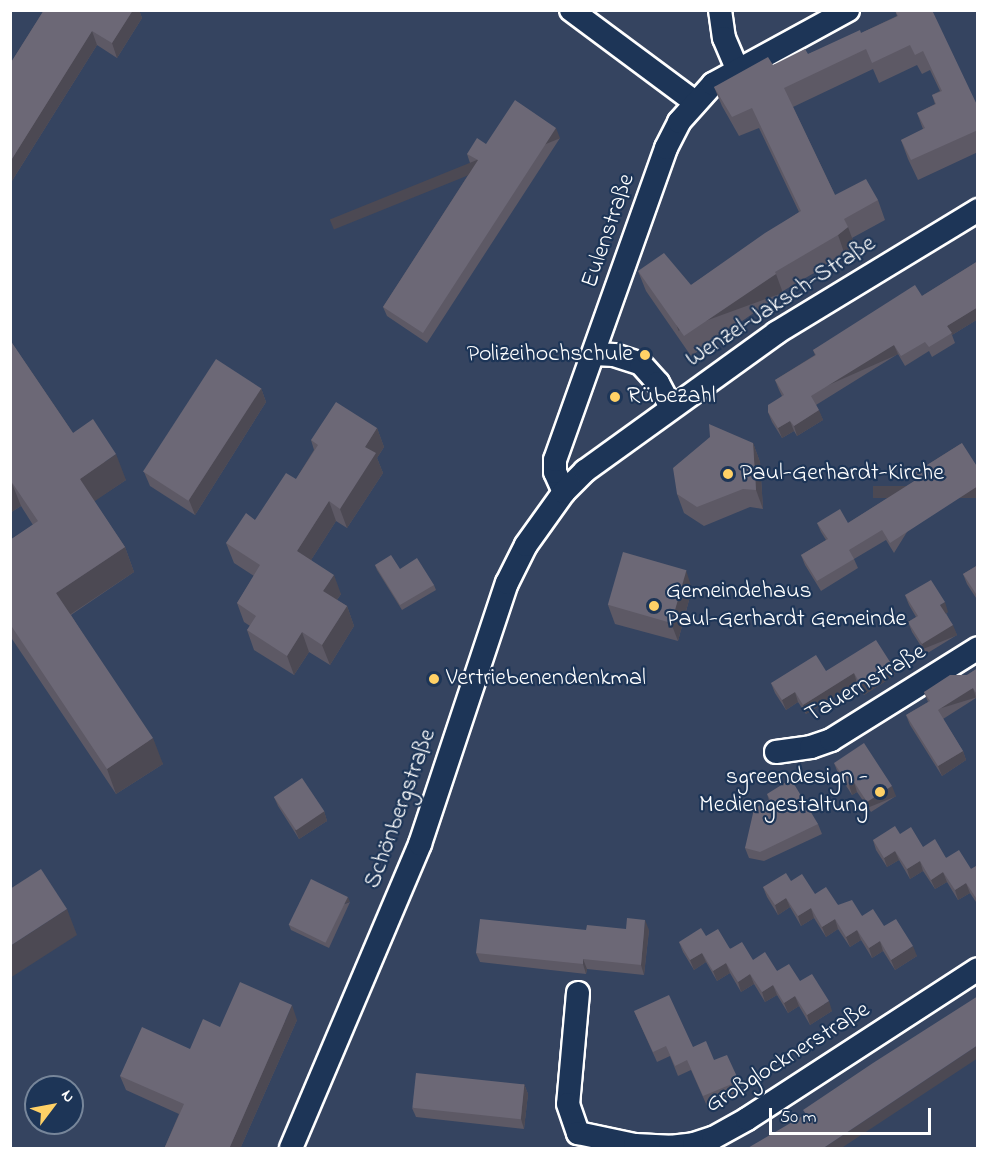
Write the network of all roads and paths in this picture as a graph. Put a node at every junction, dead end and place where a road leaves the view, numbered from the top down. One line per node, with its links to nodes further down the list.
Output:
1 (571, 10): 5 (street)
2 (720, 10): 4 (street)
3 (849, 10): 4 (street, Eulenstraße)
4 (737, 69): 5 (street, Eulenstraße)
5 (695, 102): 7 (street, Eulenstraße)
6 (978, 210): 8 (street, Wenzel-Jaksch-Straße)
7 (594, 354): 8 (street); 9 (street, Eulenstraße)
8 (671, 407): 9 (street, Wenzel-Jaksch-Straße)
9 (564, 492): 14 (street, Schönbergstraße)
10 (978, 648): 11 (street, Tauernstraße)
11 (776, 752)
12 (978, 969): 13 (street, Großglocknerstraße)
13 (578, 993)
14 (291, 1149)

